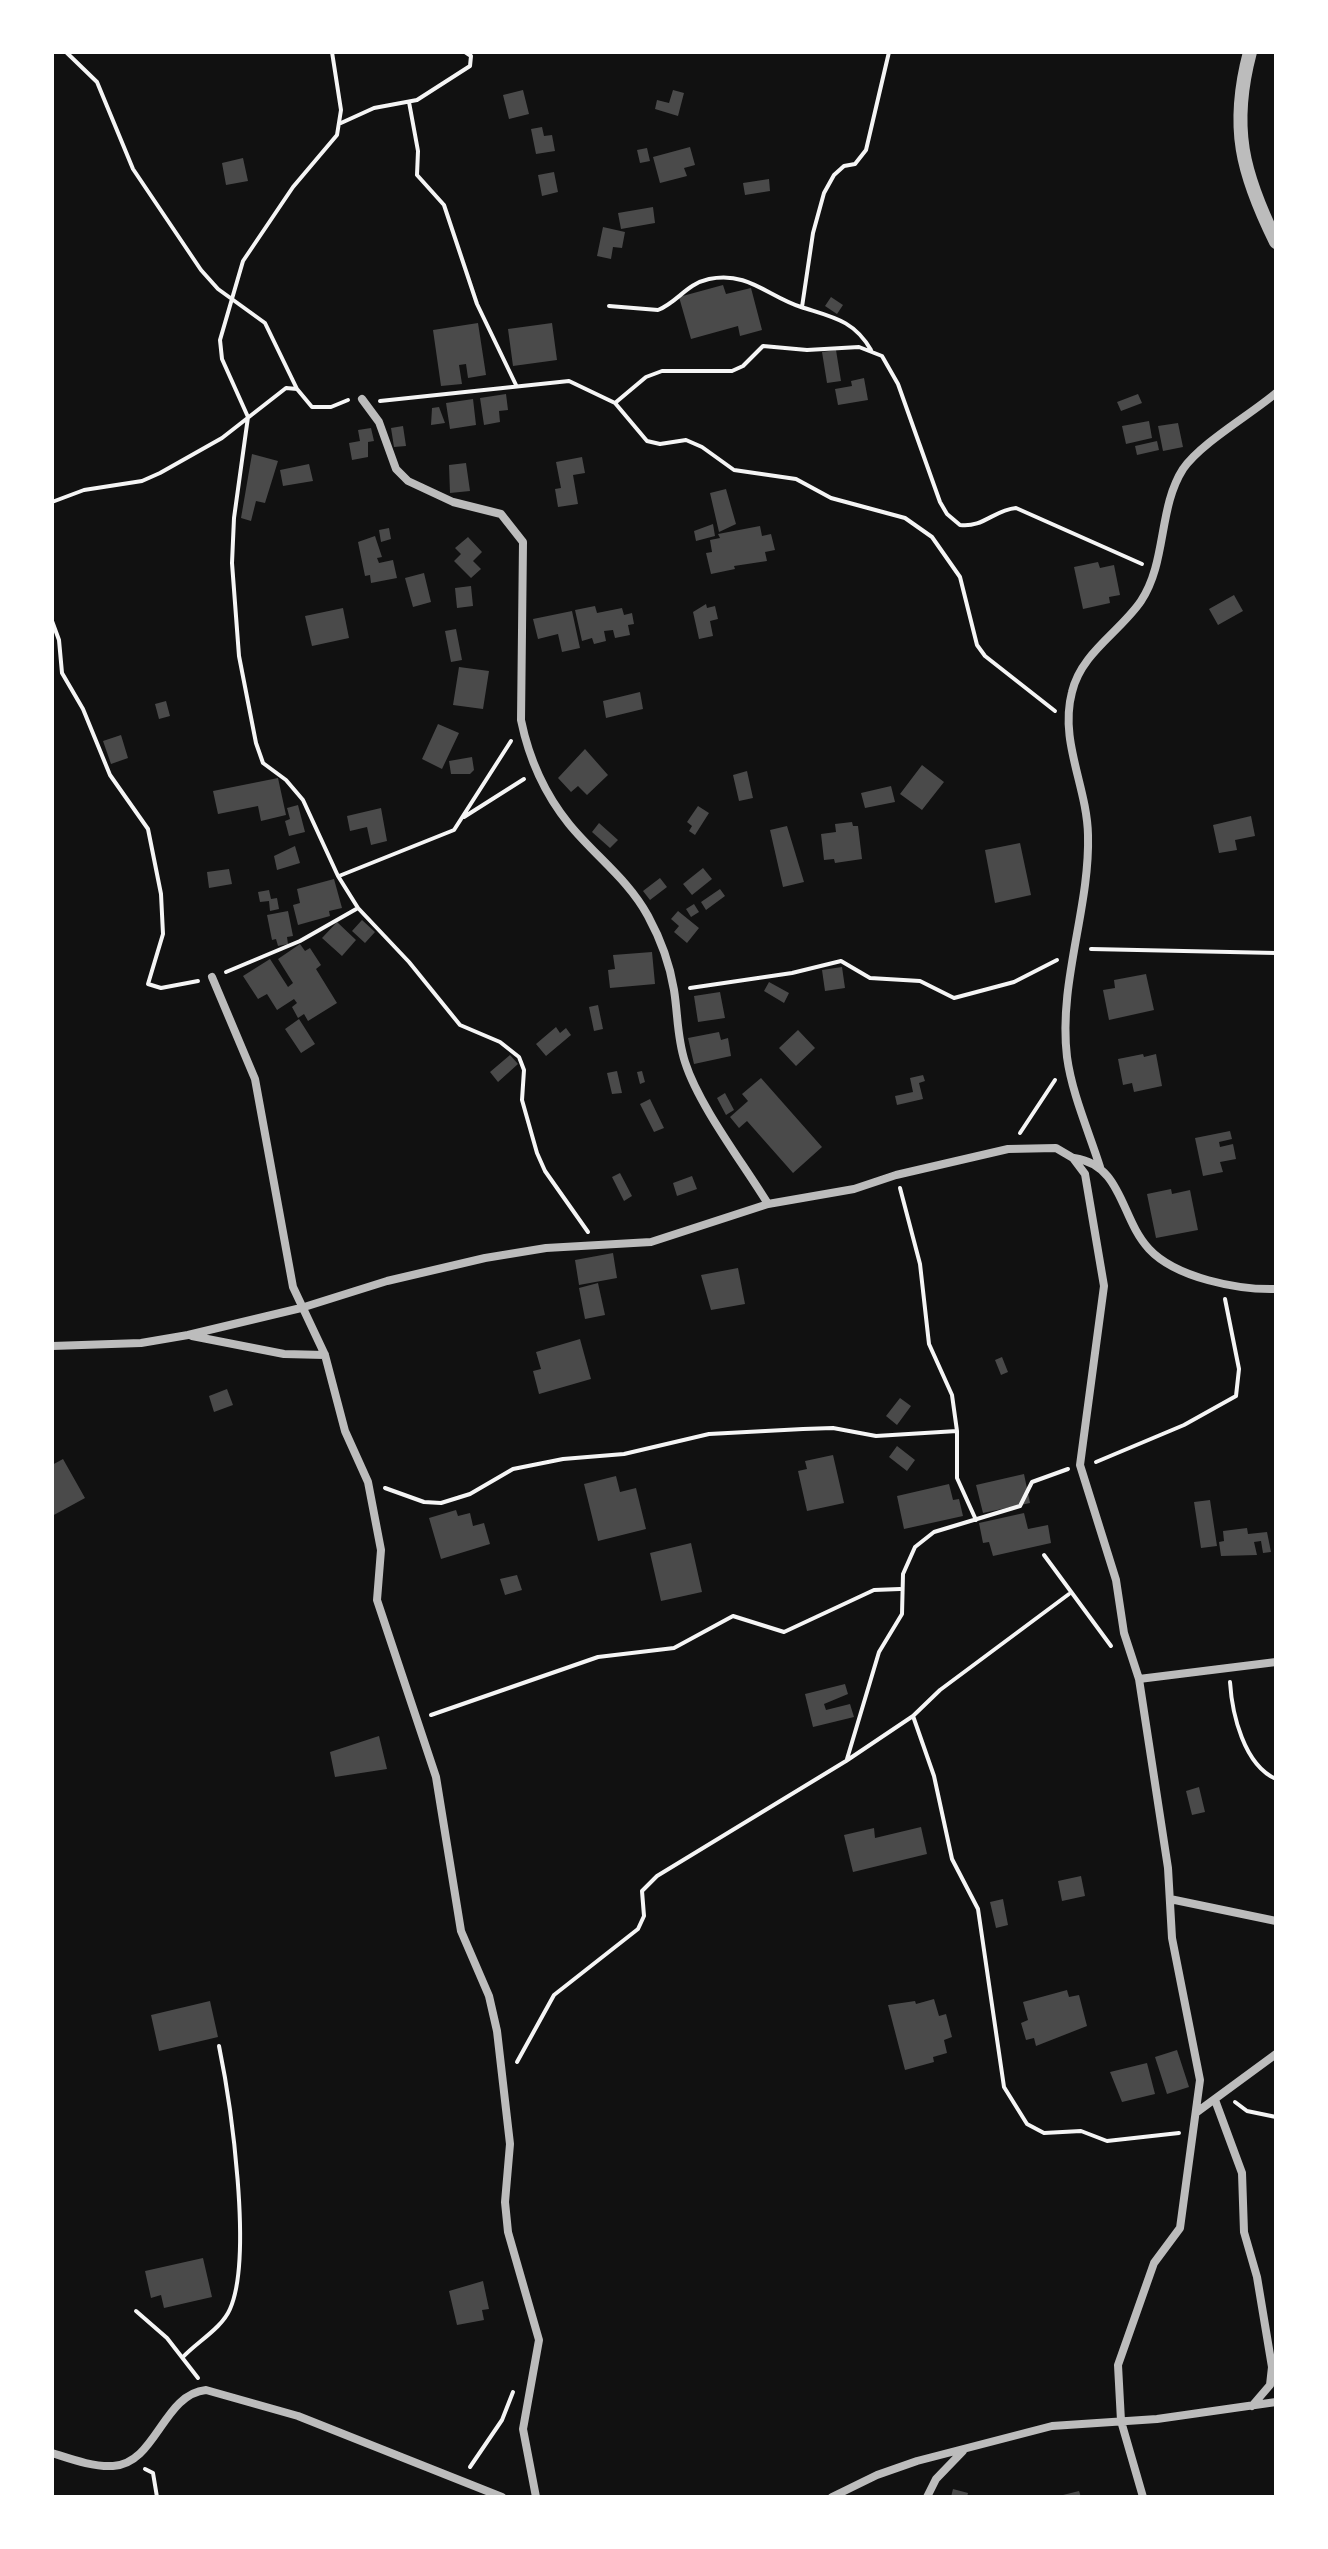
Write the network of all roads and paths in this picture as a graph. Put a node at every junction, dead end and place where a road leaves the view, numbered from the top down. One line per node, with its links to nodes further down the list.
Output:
1 (66, 52): 9 (path)
2 (332, 52): 7 (path)
3 (465, 52): 6 (path)
4 (889, 52): 11 (path)
5 (1250, 52): 8 (street)
6 (409, 102): 7 (path); 13 (path)
7 (341, 123): 9 (path)
8 (1276, 242)
9 (230, 298): 14 (path); 18 (path)
10 (609, 306): 11 (path)
11 (802, 307): 12 (path)
12 (871, 350): 17 (path); 20 (path)
13 (516, 386): 16 (path); 17 (path)
14 (297, 389): 16 (path); 18 (path)
15 (1276, 393): 20 (street)
16 (362, 399): 22 (street)
17 (615, 403): 23 (path)
18 (248, 417): 19 (path); 26 (path)
19 (52, 502)
20 (1156, 570): 23 (street)
21 (52, 621): 30 (path)
22 (521, 720): 24 (street); 25 (path)
23 (1068, 720): 28 (street)
24 (536, 771): 25 (path); 31 (street)
25 (464, 817): 26 (path)
26 (338, 876): 27 (path)
27 (358, 908): 30 (path); 38 (path)
28 (1076, 948): 29 (path); 31 (path); 32 (street)
29 (1276, 953)
30 (212, 977): 41 (street)
31 (674, 990): 37 (street)
32 (1067, 1057): 33 (path); 35 (street)
33 (1008, 1149): 34 (street); 36 (street)
34 (1073, 1158): 35 (street); 46 (street)
35 (1100, 1167): 39 (street)
36 (896, 1175): 37 (street); 45 (path)
37 (768, 1204): 38 (street)
38 (596, 1244): 41 (street)
39 (1222, 1285): 40 (street); 46 (path)
40 (1276, 1289)
41 (301, 1308): 42 (street); 44 (street)
42 (188, 1335): 43 (street); 44 (street)
43 (52, 1346)
44 (325, 1355): 47 (street)
45 (957, 1431): 47 (path); 48 (path)
46 (1080, 1465): 48 (path); 52 (street)
47 (368, 1482): 57 (street)
48 (976, 1520): 50 (path)
49 (1044, 1555): 51 (path)
50 (900, 1589): 57 (path); 58 (path)
51 (1069, 1594): 52 (path); 56 (path)
52 (1131, 1662): 55 (street)
53 (1276, 1662): 54 (street)
54 (1230, 1668): 55 (street); 59 (path)
55 (1139, 1679): 60 (street)
56 (913, 1716): 58 (path); 69 (path)
57 (417, 1719): 64 (street)
58 (846, 1761): 64 (path)
59 (1276, 1779)
60 (1170, 1899): 61 (street); 67 (street)
61 (1276, 1921)
62 (219, 2046): 71 (path)
63 (1276, 2054): 65 (street)
64 (504, 2091): 83 (street)
65 (1224, 2094): 66 (street); 68 (path)
66 (1215, 2100): 67 (street); 75 (street)
67 (1197, 2112): 69 (street)
68 (1276, 2117)
69 (1194, 2131): 76 (street)
70 (136, 2311): 71 (path)
71 (183, 2357): 73 (path)
72 (517, 2380): 80 (path)
73 (206, 2390): 79 (street); 80 (street)
74 (1276, 2402): 75 (street)
75 (1252, 2406): 76 (street)
76 (1121, 2421): 77 (street); 86 (street)
77 (965, 2450): 84 (street); 85 (street)
78 (52, 2453): 79 (street)
79 (123, 2464): 81 (path)
80 (461, 2480): 82 (street)
81 (157, 2497)
82 (502, 2497)
83 (536, 2497)
84 (832, 2497)
85 (927, 2497)
86 (1143, 2497)

